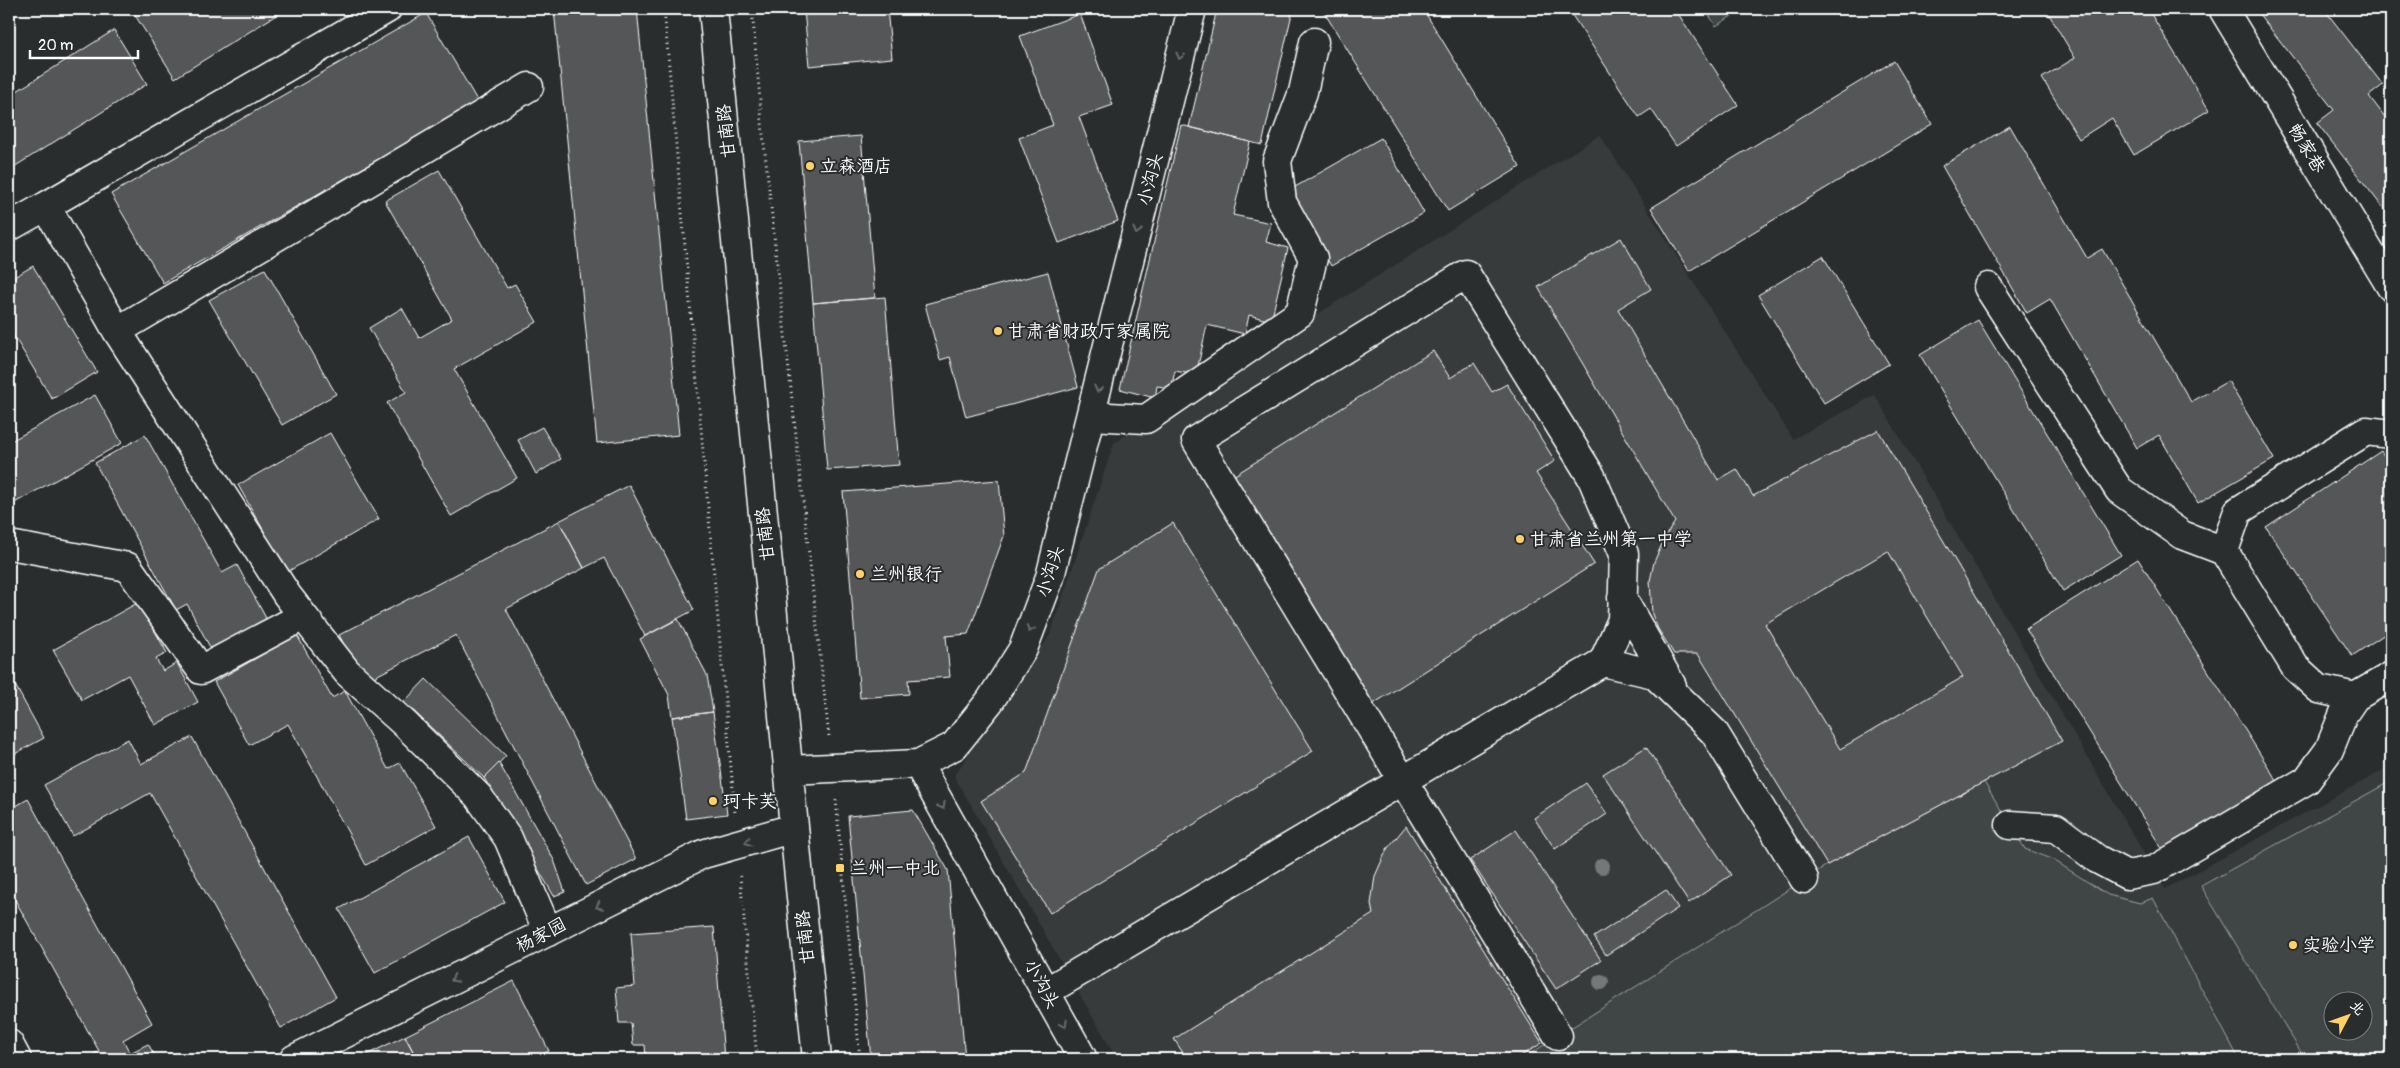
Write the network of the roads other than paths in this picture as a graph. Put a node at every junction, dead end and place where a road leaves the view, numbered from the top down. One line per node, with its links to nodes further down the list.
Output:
1 (386, 9): 7 (street)
2 (713, 9): 23 (street, 甘南路)
3 (1192, 9): 12 (street, 小沟头, one-way to 12)
4 (2224, 9): 10 (street, 畅家巷)
5 (1314, 42): 12 (street)
6 (529, 87): 11 (street)
7 (46, 206): 8 (street); 11 (street)
8 (9, 227)
9 (1988, 287): 15 (street)
10 (2391, 287)
11 (117, 331): 17 (street)
12 (1091, 416): 22 (street, 小沟头, one-way to 22)
13 (2391, 434): 15 (street)
14 (15, 546): 17 (street)
15 (2224, 550): 20 (street)
16 (1622, 598): 18 (street); 21 (street); 24 (street)
17 (303, 616): 28 (street)
18 (1602, 662): 21 (street); 24 (street)
19 (2391, 676): 20 (street)
20 (2355, 697): 25 (street)
21 (1679, 698): 27 (street)
22 (918, 764): 23 (street); 29 (street, 小沟头, one-way to 29)
23 (788, 770): 26 (street, 甘南路)
24 (1402, 781): 29 (street); 30 (street)
25 (2010, 825)
26 (794, 828): 28 (street, 杨家园, one-way to 28); 34 (street, 甘南路)
27 (1804, 879)
28 (548, 932): 33 (street, 杨家园, one-way to 33)
29 (1046, 992): 35 (street, 小沟头, one-way to 35)
30 (1558, 1036)
31 (9, 1044): 32 (street)
32 (17, 1059)
33 (294, 1059)
34 (817, 1059)
35 (1083, 1059)

